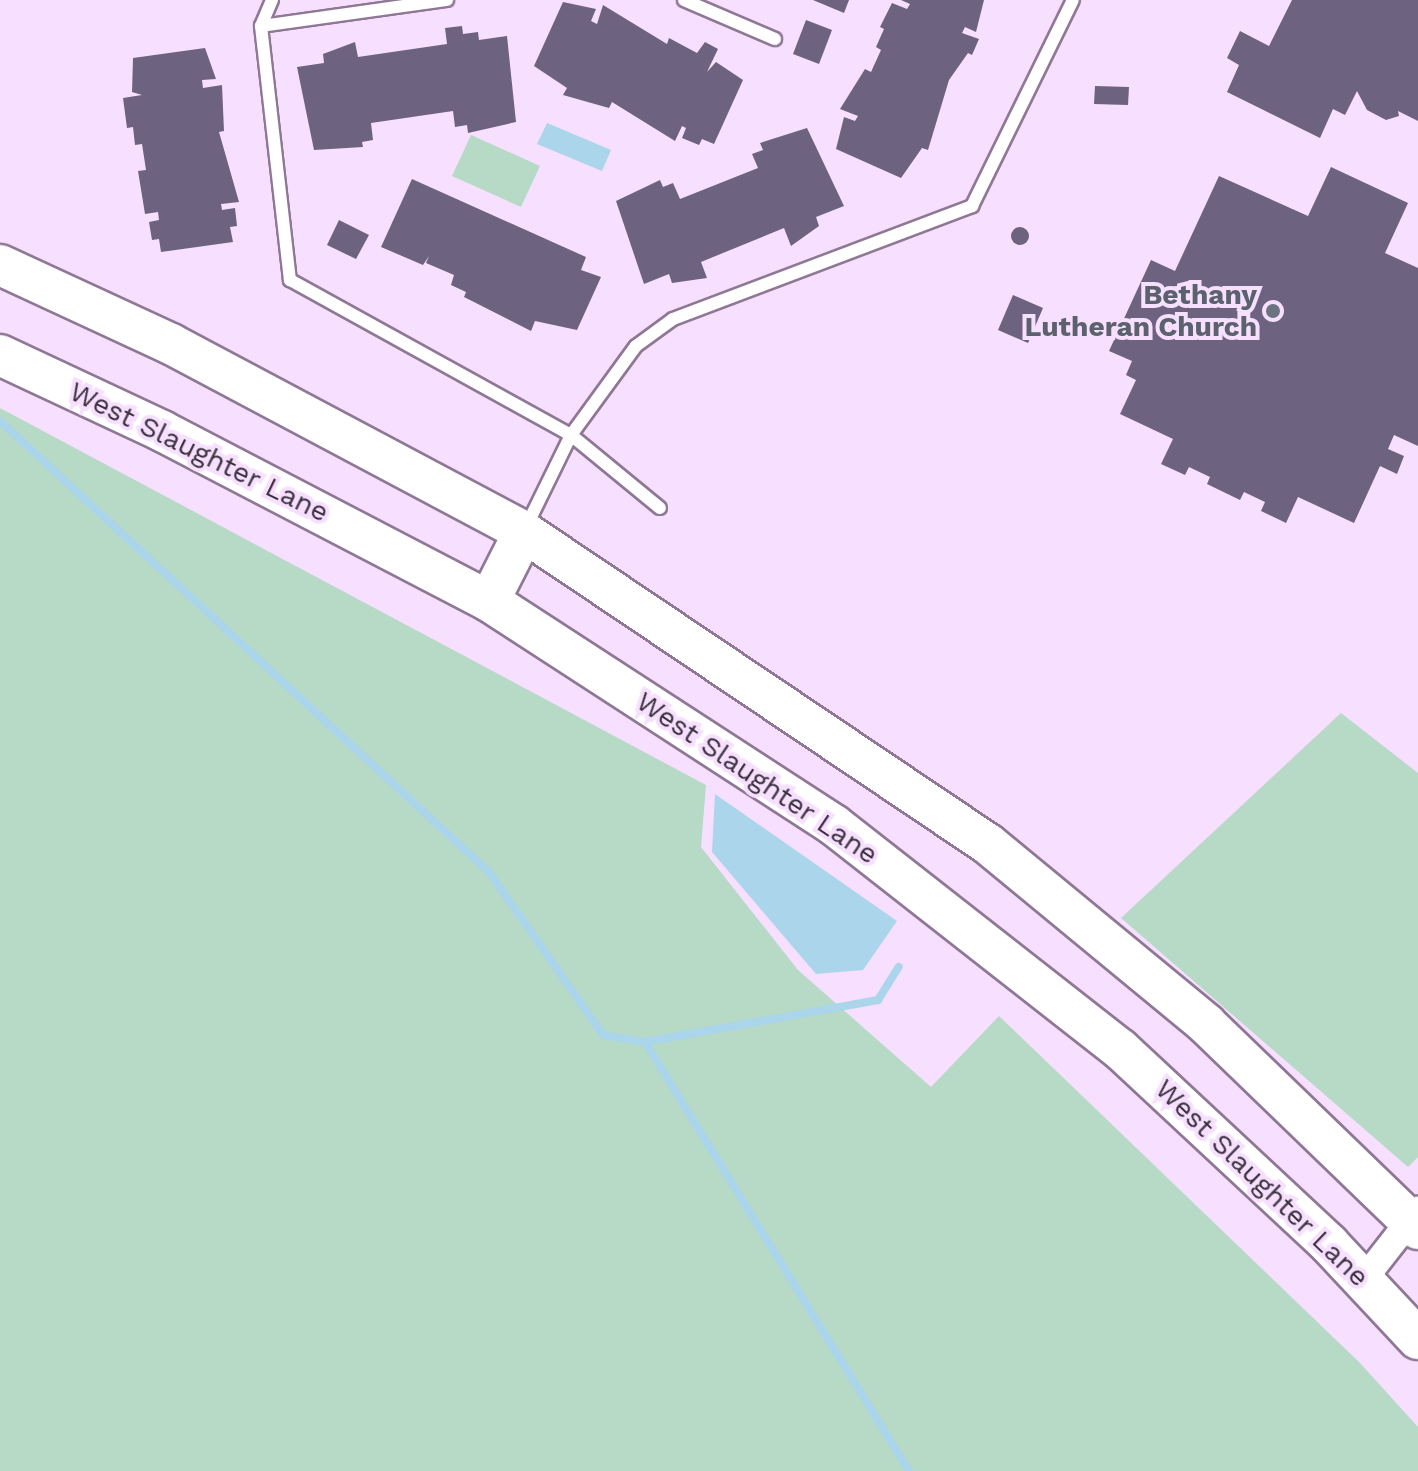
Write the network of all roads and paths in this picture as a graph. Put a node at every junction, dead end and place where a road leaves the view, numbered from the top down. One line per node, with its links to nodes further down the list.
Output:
1 (272, 0): 5 (lane)
2 (447, 0): 5 (lane)
3 (684, 0): 6 (lane)
4 (1073, 0): 9 (lane)
5 (261, 26): 9 (lane)
6 (775, 39)
7 (0, 265): 11 (main road)
8 (0, 355): 12 (main road, West Slaughter Lane)
9 (571, 435): 10 (lane); 11 (lane)
10 (660, 508)
11 (524, 532): 12 (main road); 13 (main road)
12 (489, 601): 14 (main road, West Slaughter Lane)
13 (1415, 1220): 14 (street)
14 (1364, 1279): 15 (main road, West Slaughter Lane)
15 (1418, 1339)

